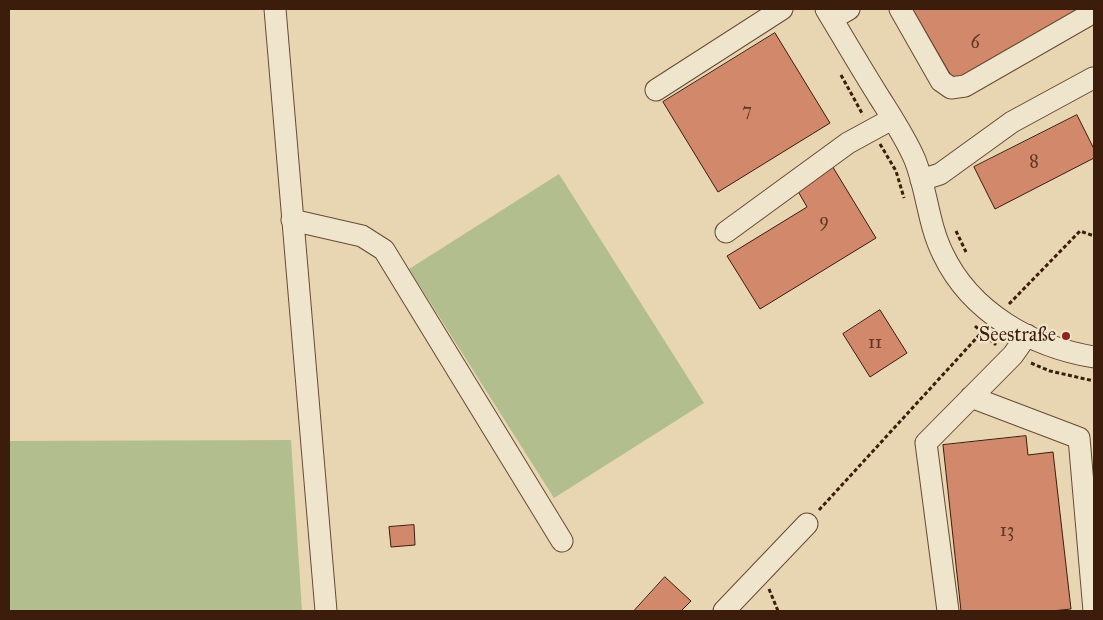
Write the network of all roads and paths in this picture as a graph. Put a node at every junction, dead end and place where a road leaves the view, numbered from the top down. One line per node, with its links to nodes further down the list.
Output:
1 (275, 9): 10 (street)
2 (782, 9): 7 (street)
3 (900, 9): 5 (street)
4 (836, 12): 8 (street)
5 (1094, 12)
6 (1093, 78): 9 (street)
7 (656, 90)
8 (892, 118): 9 (street); 12 (street)
9 (921, 180): 17 (street)
10 (292, 220): 22 (street); 23 (street)
11 (955, 230): 14 (path)
12 (726, 232)
13 (1094, 236): 17 (path)
14 (968, 256)
15 (1003, 298): 17 (path)
16 (1017, 310): 17 (path)
17 (1002, 312): 18 (street); 21 (path)
18 (1027, 335): 19 (street); 20 (street)
19 (1094, 357)
20 (971, 397): 25 (street); 26 (street)
21 (807, 524): 24 (street)
22 (562, 541)
23 (326, 608)
24 (724, 611)
25 (948, 611)
26 (1094, 611)

